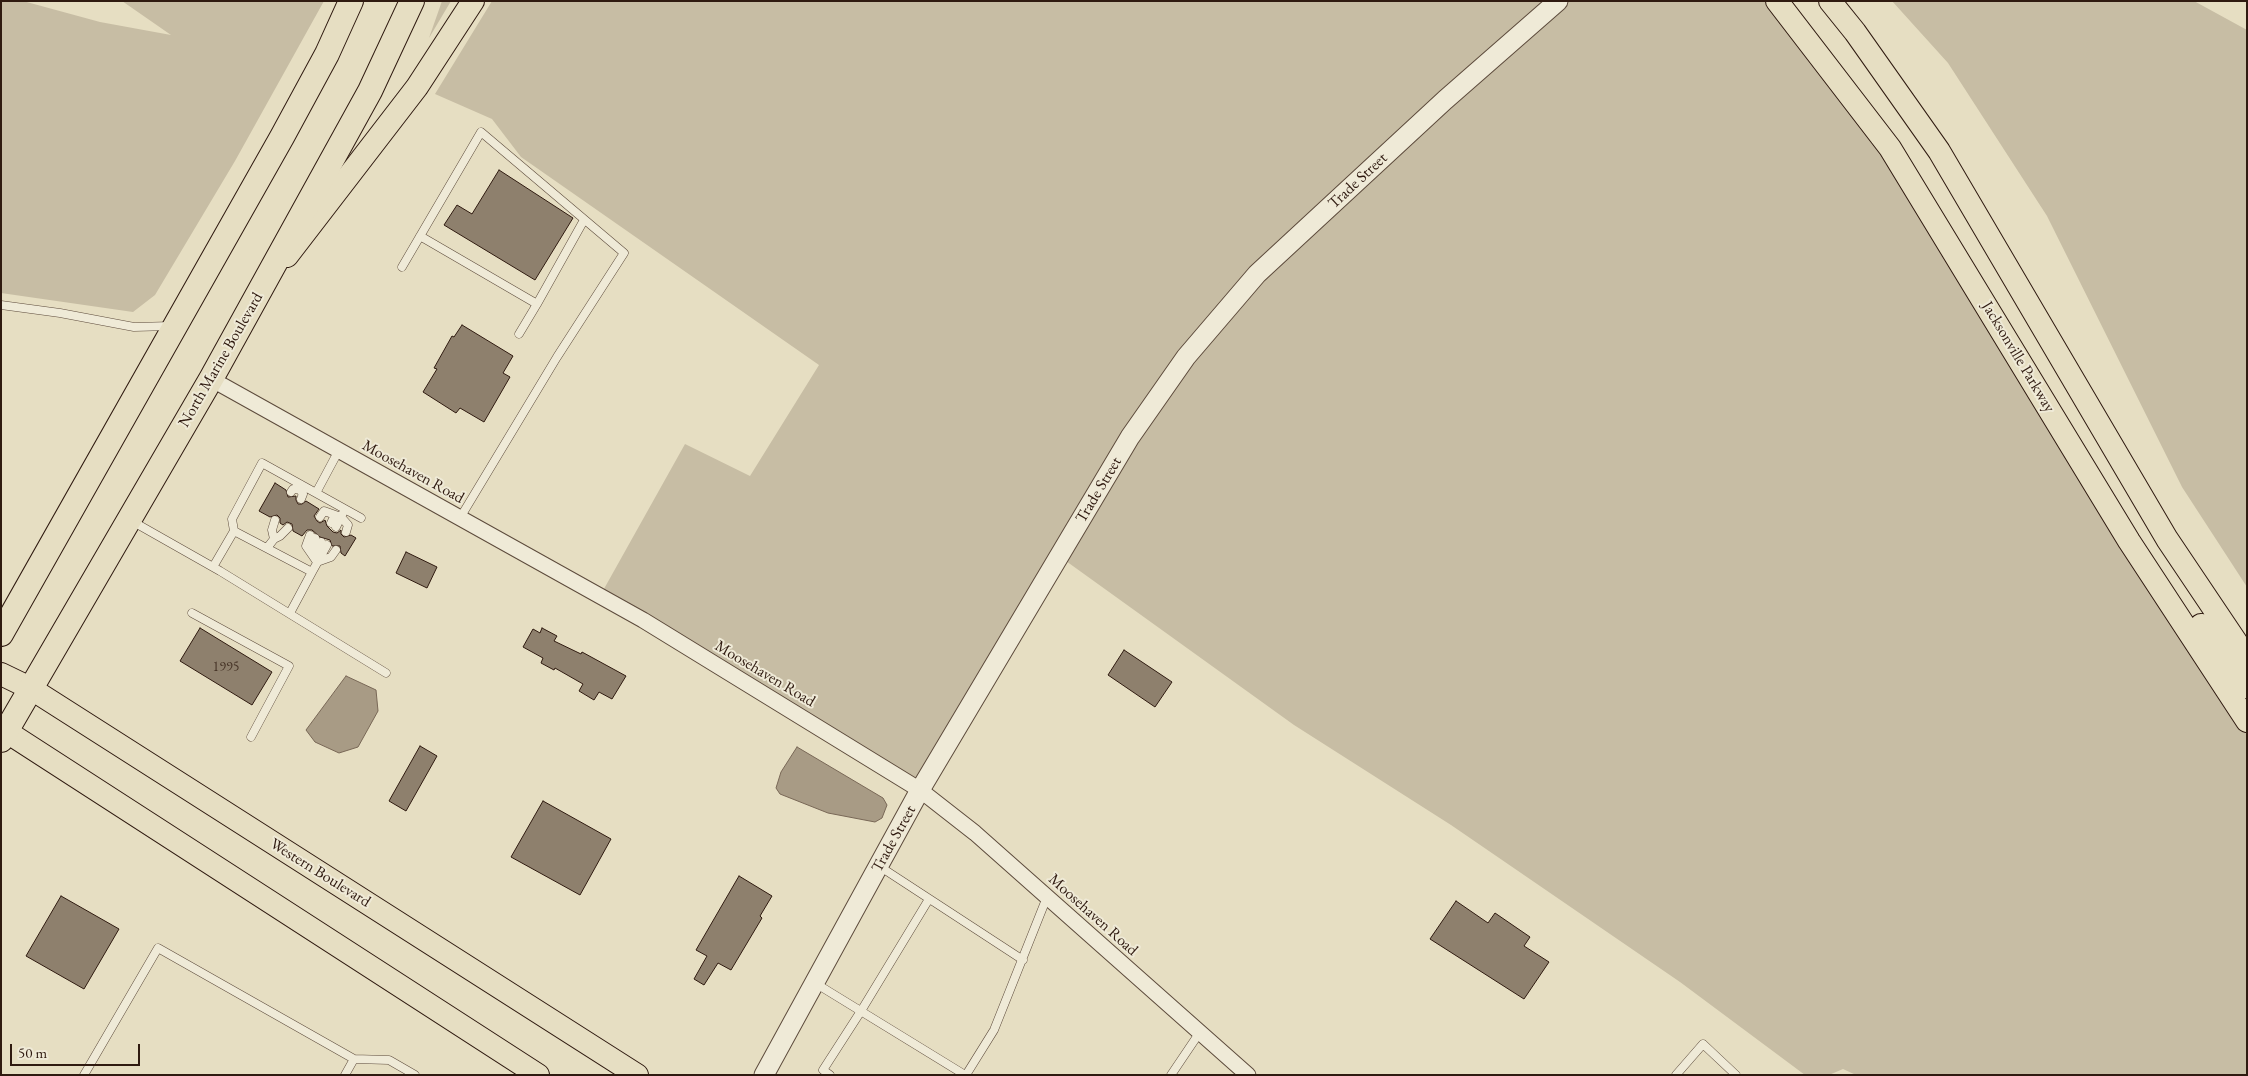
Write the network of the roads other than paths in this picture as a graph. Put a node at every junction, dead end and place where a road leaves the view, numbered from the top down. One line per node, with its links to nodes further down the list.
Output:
1 (351, 1): 13 (highway)
2 (412, 1): 10 (highway)
3 (473, 1): 10 (main road, North Marine Boulevard)
4 (1558, 1): 48 (street, Trade Street)
5 (1777, 1): 31 (main road, Jacksonville Parkway)
6 (1830, 1): 40 (main road)
7 (584, 220): 8 (lane); 11 (lane); 24 (lane)
8 (420, 236): 9 (lane); 11 (lane)
9 (402, 267)
10 (255, 298): 15 (highway, North Marine Boulevard)
11 (537, 304): 14 (lane)
12 (1, 305): 13 (lane)
13 (175, 325): 39 (highway)
14 (519, 334)
15 (211, 379): 16 (street, Moosehaven Road); 25 (highway, North Marine Boulevard)
16 (339, 450): 19 (lane); 24 (street, Moosehaven Road)
17 (300, 487): 18 (lane); 19 (lane); 20 (lane); 28 (lane)
18 (290, 492)
19 (316, 493): 21 (lane)
20 (301, 499)
21 (345, 509): 22 (lane); 23 (lane)
22 (341, 517): 22 (lane); 29 (lane)
23 (361, 518)
24 (460, 518): 48 (street, Moosehaven Road)
25 (129, 519): 35 (lane); 44 (highway, North Marine Boulevard)
26 (275, 520): 30 (lane)
27 (288, 528): 30 (lane)
28 (234, 531): 32 (lane); 35 (lane)
29 (346, 532)
30 (274, 538): 32 (lane)
31 (2129, 541): 43 (main road); 45 (main road, Jacksonville Parkway)
32 (267, 548): 36 (lane)
33 (336, 550): 34 (lane)
34 (317, 562): 34 (lane); 36 (lane)
35 (213, 567): 38 (lane)
36 (312, 572): 38 (lane)
37 (192, 612): 47 (lane)
38 (290, 613): 41 (lane)
39 (1, 634)
40 (2247, 658)
41 (386, 673)
42 (1, 674): 44 (main road, Western Boulevard)
43 (2247, 687)
44 (30, 688): 46 (highway, North Marine Boulevard); 61 (main road, Western Boulevard)
45 (2247, 721)
46 (3, 733): 60 (main road)
47 (251, 737)
48 (920, 790): 49 (street, Trade Street); 50 (street, Moosehaven Road)
49 (879, 866): 51 (lane); 53 (street, Trade Street)
50 (1047, 897): 52 (lane); 55 (street, Moosehaven Road)
51 (929, 899): 52 (lane); 54 (lane)
52 (1023, 960): 64 (lane)
53 (815, 982): 54 (lane); 62 (street, Trade Street)
54 (861, 1011): 63 (lane); 64 (lane)
55 (1200, 1032): 65 (lane); 66 (street, Moosehaven Road)
56 (354, 1059): 57 (lane); 58 (lane); 59 (lane)
57 (84, 1075)
58 (345, 1075)
59 (416, 1075)
60 (538, 1075)
61 (637, 1075)
62 (764, 1075)
63 (830, 1075)
64 (965, 1075)
65 (1171, 1075)
66 (1248, 1075)
67 (1676, 1075): 68 (lane)
68 (1736, 1075)

